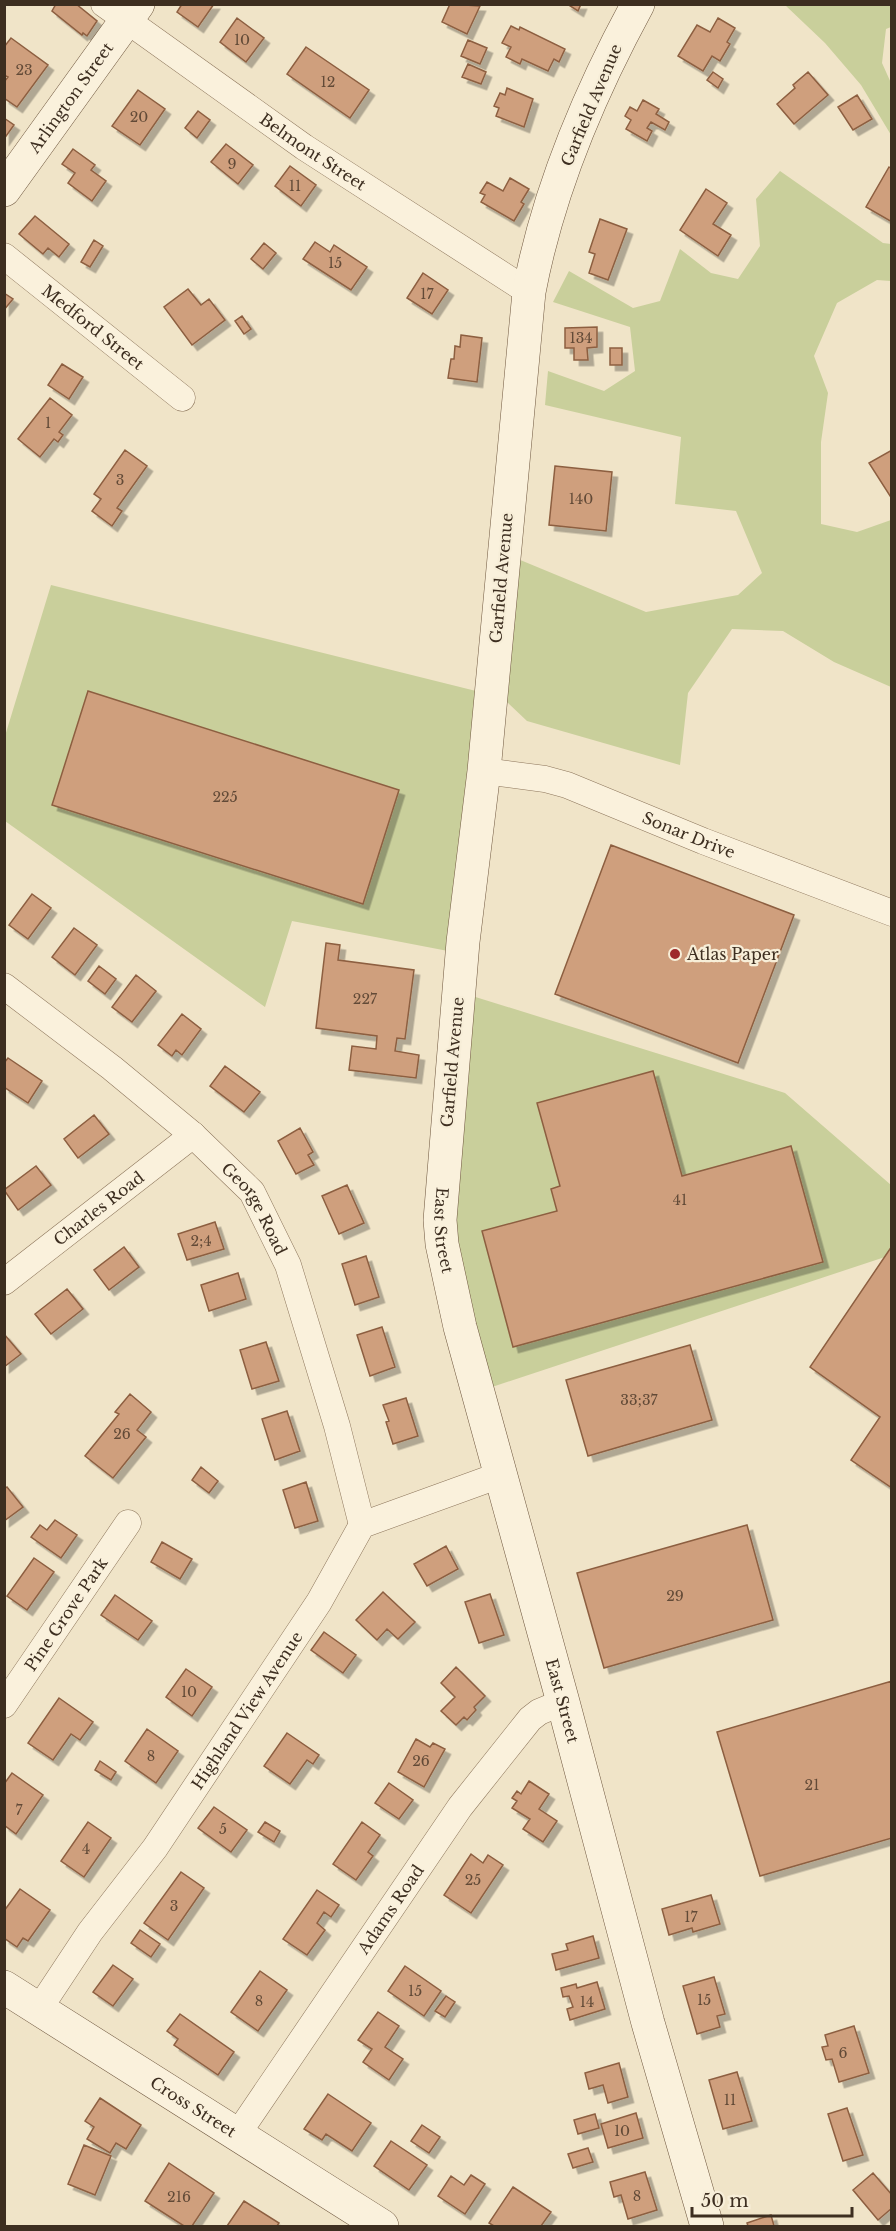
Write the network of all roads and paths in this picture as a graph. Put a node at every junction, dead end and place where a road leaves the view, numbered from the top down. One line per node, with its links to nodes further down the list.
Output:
1 (638, 4): 5 (street, Garfield Avenue)
2 (123, 10): 3 (street, Arlington Street); 5 (street, Belmont Street)
3 (4, 190)
4 (4, 256): 6 (street, Medford Street)
5 (529, 292): 7 (street, Garfield Avenue)
6 (182, 398)
7 (484, 771): 8 (street, Sonar Drive); 11 (street, Garfield Avenue)
8 (891, 913)
9 (6, 989): 10 (street, George Road)
10 (193, 1135): 12 (street, Charles Road); 15 (street, George Road)
11 (442, 1172): 13 (street, East Street)
12 (4, 1282)
13 (500, 1475): 15 (street); 16 (street, East Street)
14 (128, 1523): 17 (street, Pine Grove Park)
15 (362, 1525): 19 (street, Highland View Avenue)
16 (563, 1702): 20 (street, Adams Road); 22 (street, East Street)
17 (4, 1705)
18 (4, 1987): 19 (street, Cross Street)
19 (39, 2009): 20 (street, Cross Street)
20 (237, 2135): 21 (street, Cross Street)
21 (382, 2226)
22 (707, 2226)

